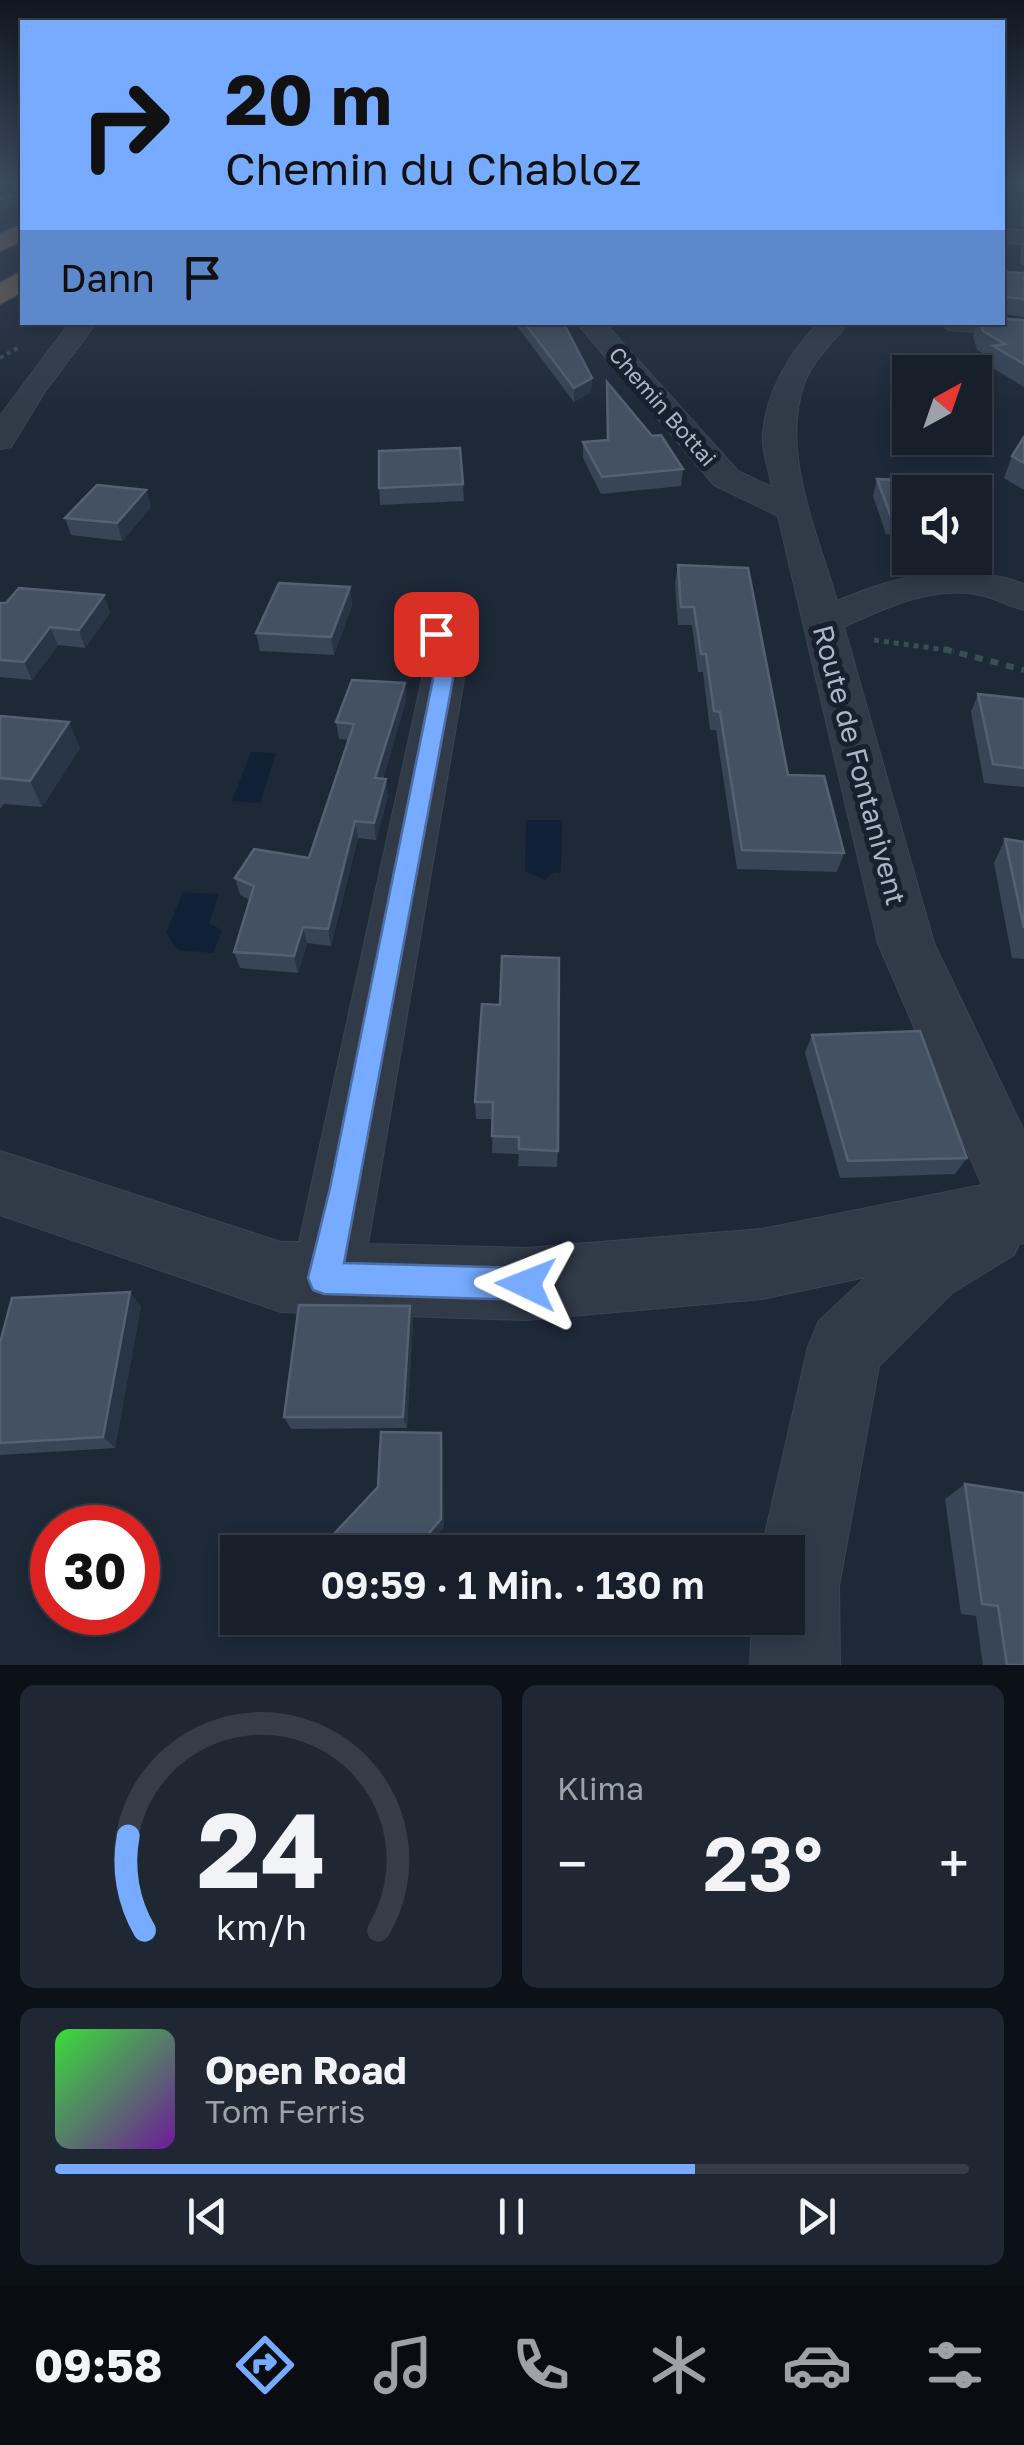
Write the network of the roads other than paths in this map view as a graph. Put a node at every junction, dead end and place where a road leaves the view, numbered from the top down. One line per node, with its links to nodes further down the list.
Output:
1 (20, 281): 2 (highway)
2 (0, 296)
3 (82, 325): 8 (street)
4 (592, 325): 9 (street, Chemin Bottai)
5 (833, 325): 9 (street, Route de Fontanivent)
6 (986, 325): 7 (street)
7 (1024, 328)
8 (0, 440)
9 (794, 510): 11 (street, Route de Fontanivent)
10 (1024, 598): 11 (street)
11 (825, 630): 14 (street, Route de Fontanivent)
12 (436, 634): 15 (street)
13 (2, 1188): 15 (street)
14 (1024, 1208): 15 (street); 16 (street)
15 (324, 1278)
16 (796, 1665)

